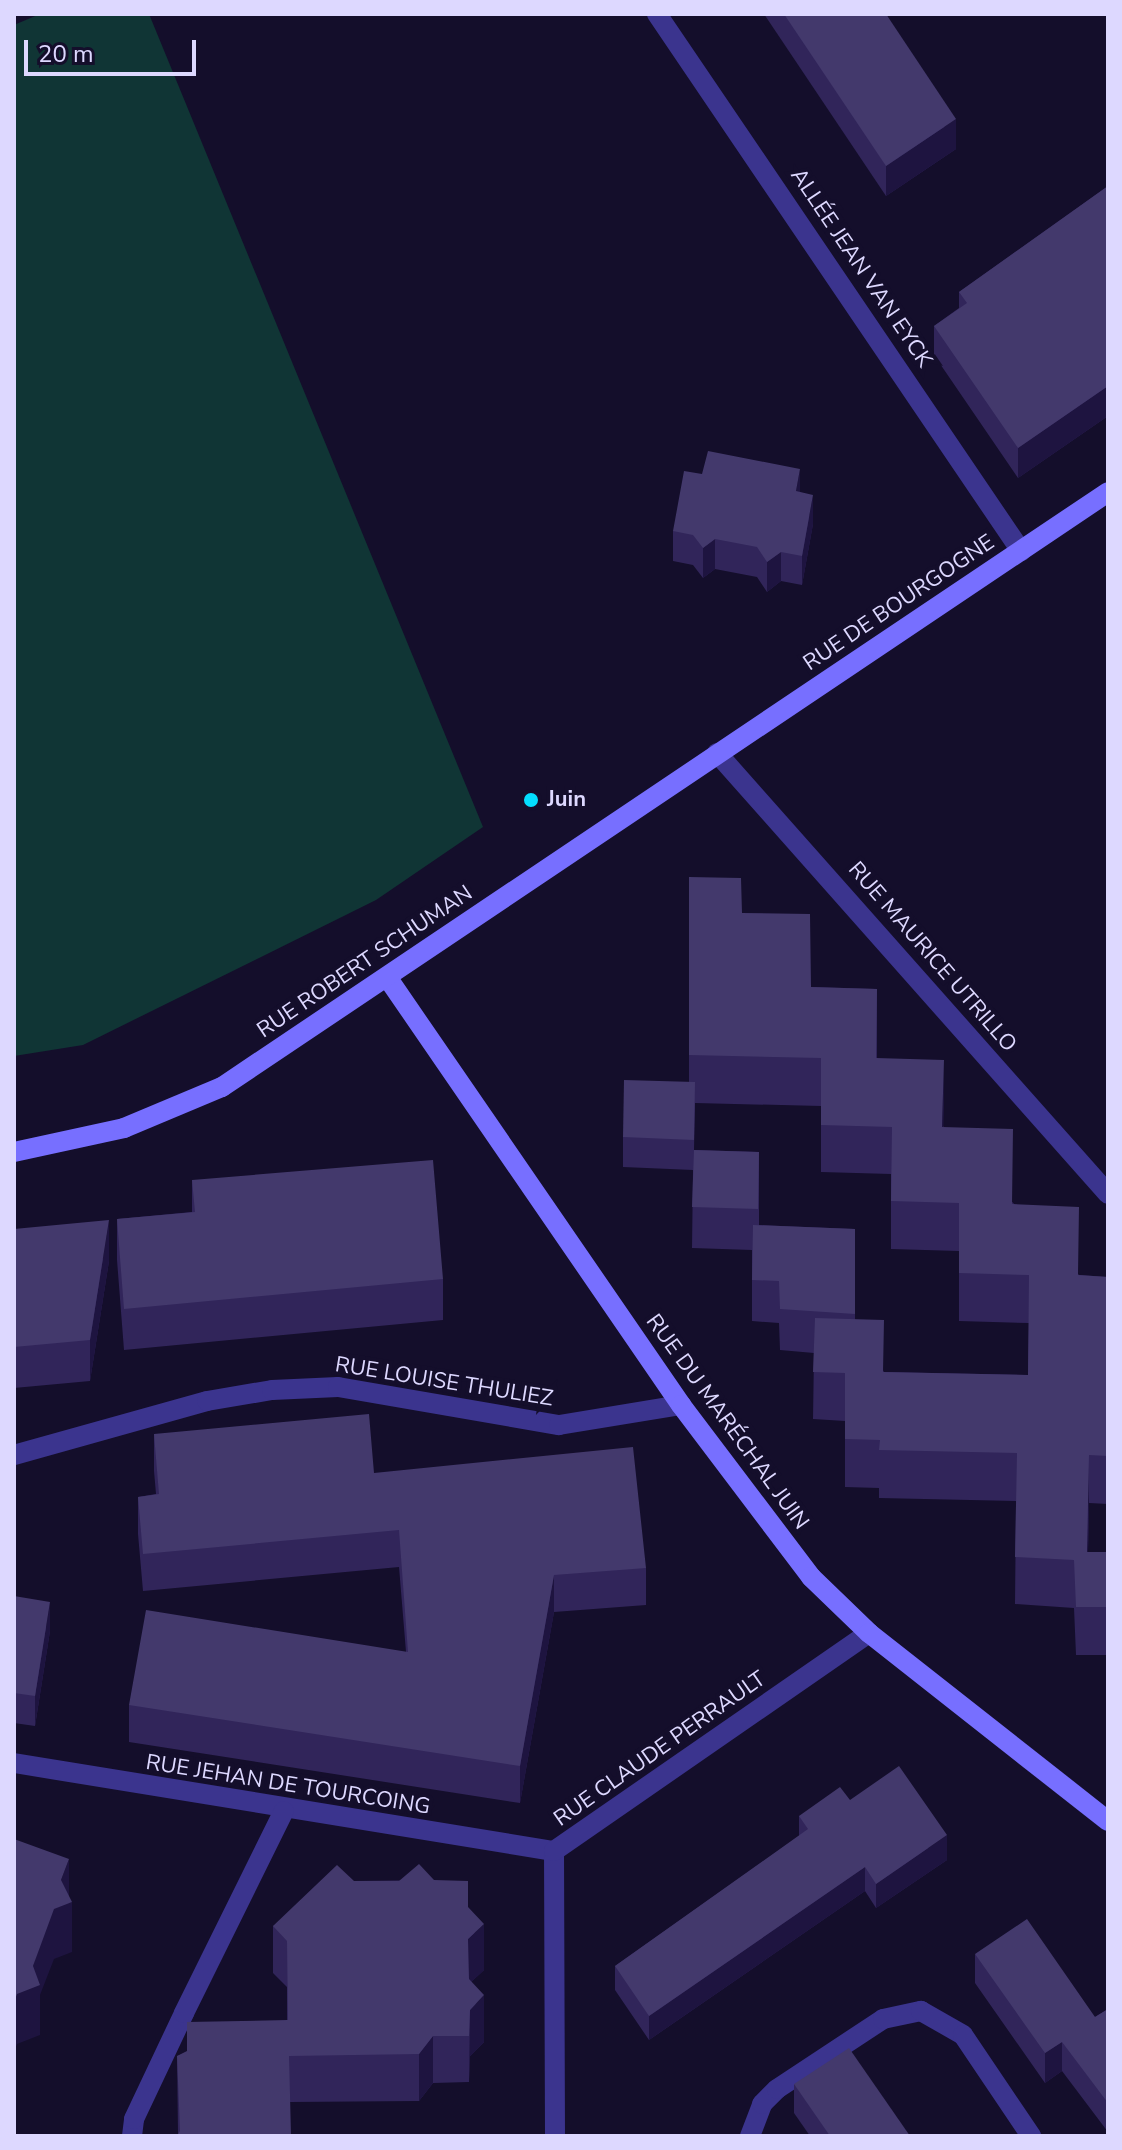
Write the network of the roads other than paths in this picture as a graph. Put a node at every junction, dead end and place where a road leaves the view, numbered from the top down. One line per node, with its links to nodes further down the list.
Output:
1 (657, 14): 3 (street, ALLÉE JEAN VAN EYCK)
2 (1108, 492): 3 (street, RUE DE BOURGOGNE)
3 (1021, 551): 4 (street, RUE DE BOURGOGNE)
4 (717, 753): 5 (street, RUE ROBERT SCHUMAN); 7 (street, RUE MAURICE UTRILLO)
5 (387, 977): 6 (street, RUE ROBERT SCHUMAN); 8 (street, RUE DU MARÉCHAL JUIN)
6 (14, 1152)
7 (1108, 1194)
8 (681, 1405): 9 (street, RUE LOUISE THULIEZ); 10 (street, RUE DU MARÉCHAL JUIN)
9 (14, 1455)
10 (869, 1633): 13 (street, RUE DU MARÉCHAL JUIN); 14 (street, RUE CLAUDE PERRAULT)
11 (14, 1763): 12 (street, RUE JEHAN DE TOURCOING)
12 (284, 1811): 14 (street, RUE JEHAN DE TOURCOING); 15 (street)
13 (1108, 1821)
14 (554, 1851): 16 (street, RUE CLAUDE PERRAULT)
15 (132, 2136)
16 (555, 2136)
17 (750, 2136): 18 (street)
18 (1031, 2136)

